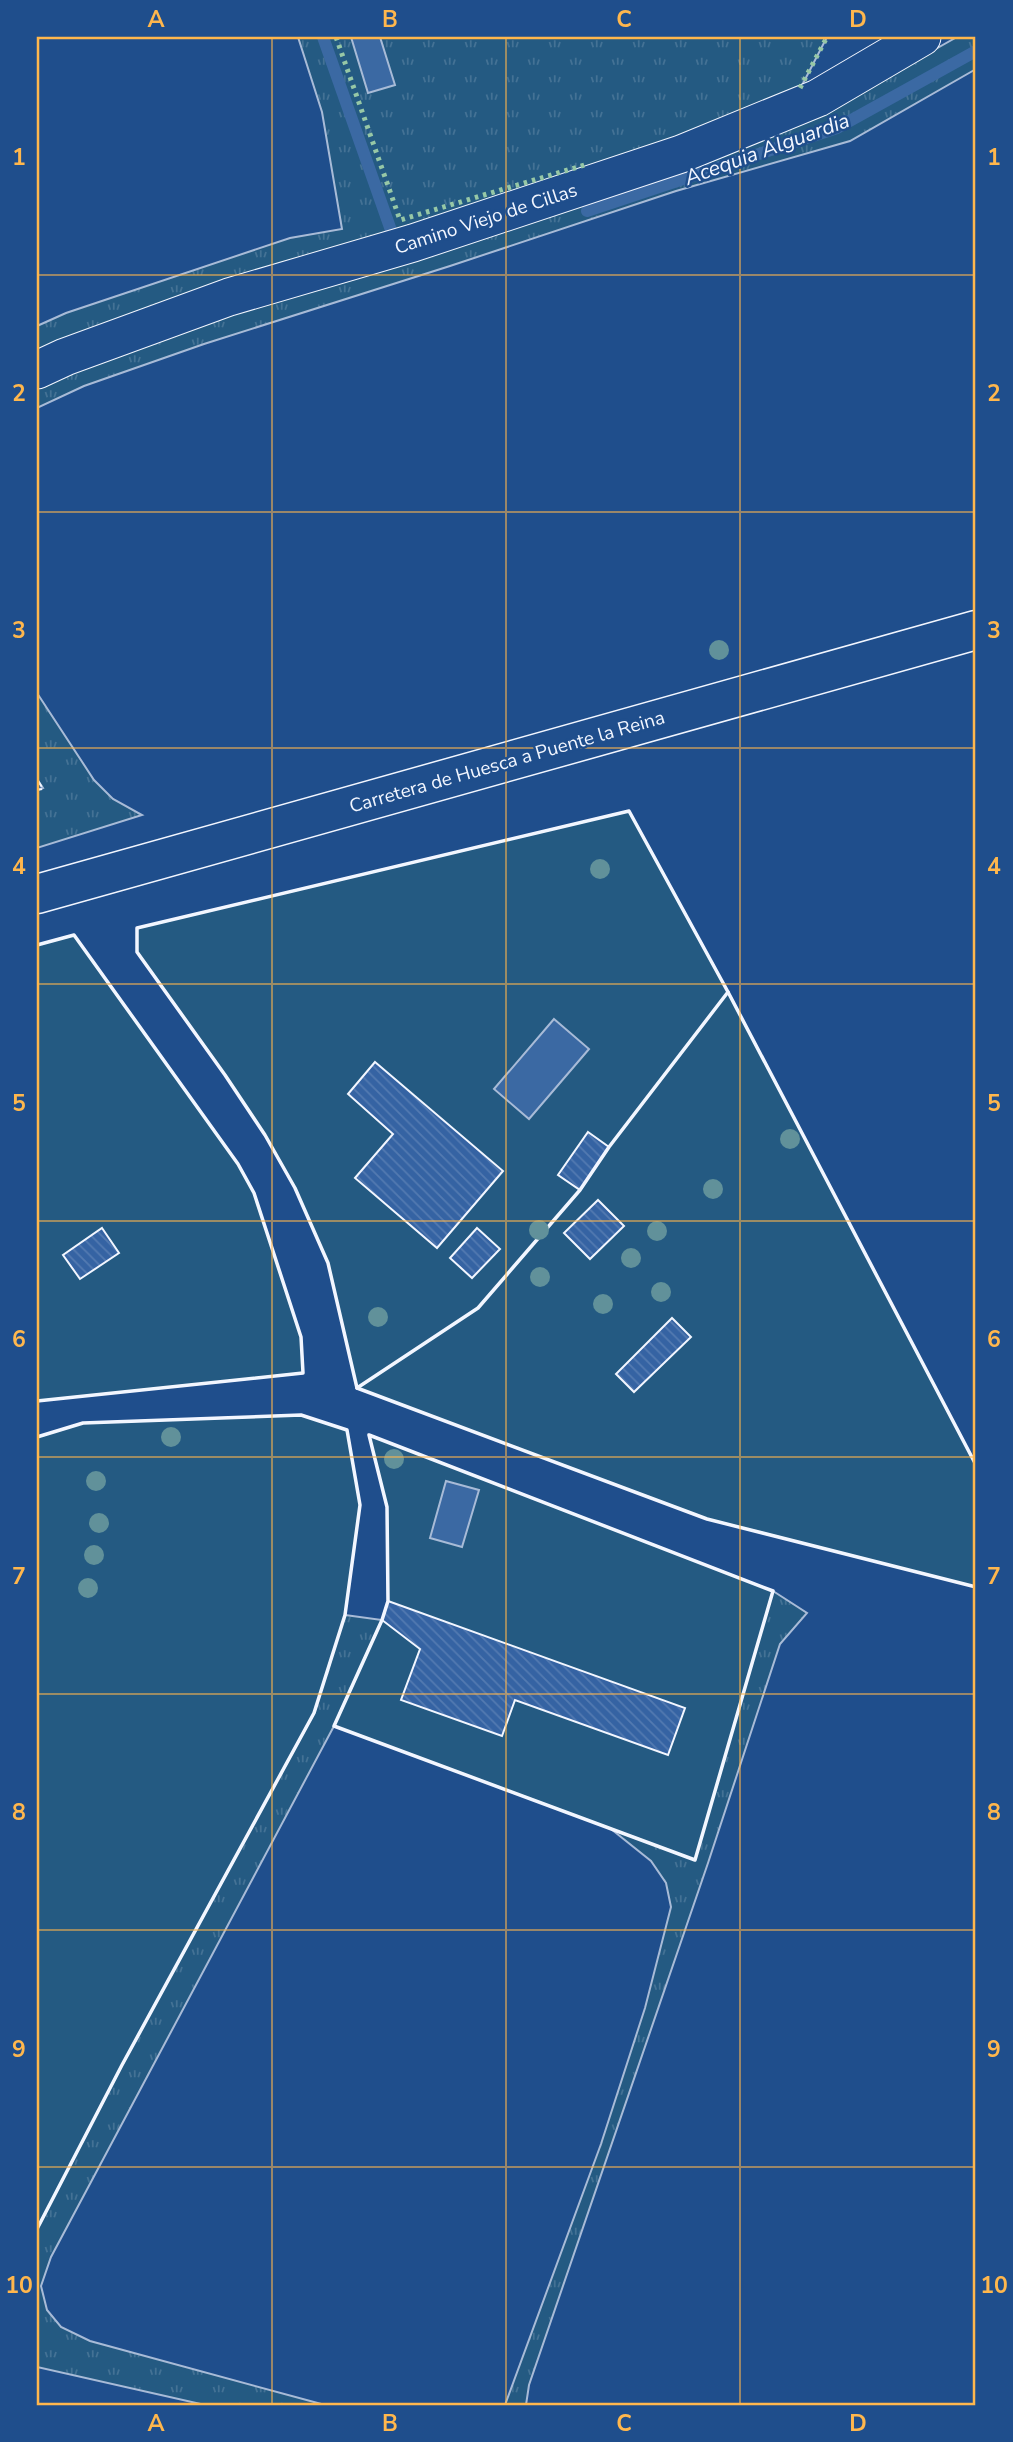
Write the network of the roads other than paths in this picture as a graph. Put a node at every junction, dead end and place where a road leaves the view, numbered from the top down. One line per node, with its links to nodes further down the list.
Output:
1 (922, 37): 2 (street, Camino Viejo de Cillas)
2 (37, 370)
3 (976, 630): 4 (main road, Carretera de Huesca a Puente la Reina)
4 (37, 894)

